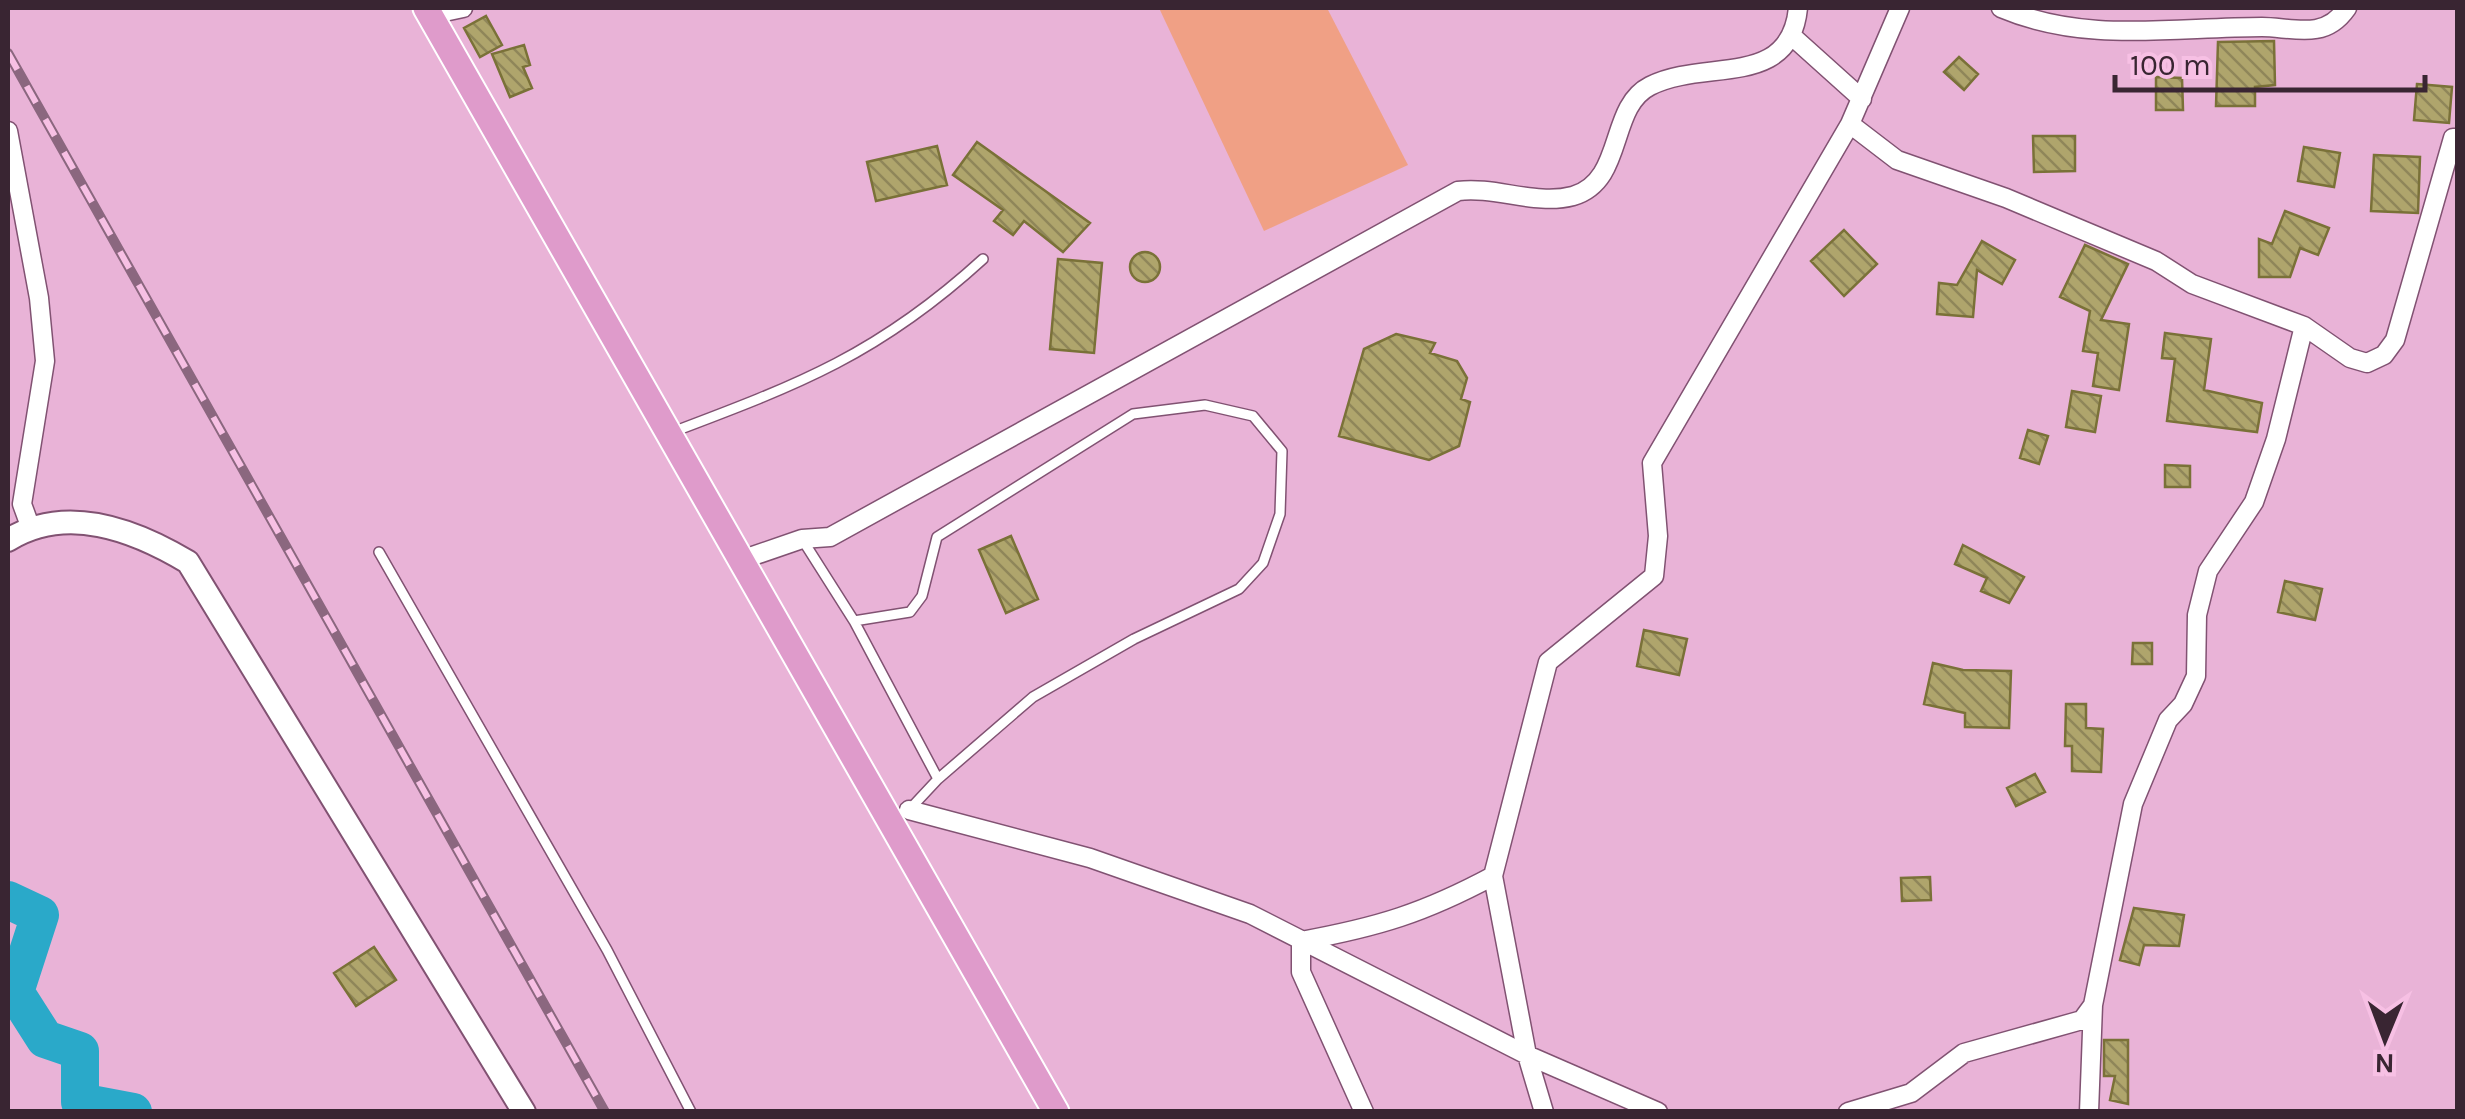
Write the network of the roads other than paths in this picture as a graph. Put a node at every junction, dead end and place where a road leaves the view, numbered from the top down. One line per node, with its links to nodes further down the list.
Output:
1 (463, 8): 6 (street)
2 (1798, 8): 7 (street)
3 (1900, 8): 8 (street)
4 (2000, 8): 5 (street)
5 (2346, 8)
6 (428, 11): 14 (main road)
7 (1793, 37): 8 (street); 16 (street)
8 (1862, 99): 9 (street)
9 (1850, 124): 13 (street); 23 (street)
10 (8, 130): 15 (street)
11 (2458, 138): 13 (street)
12 (983, 258): 14 (lane)
13 (2304, 326): 25 (street)
14 (669, 434): 19 (main road)
15 (30, 526): 17 (street); 27 (street)
16 (802, 539): 19 (street); 20 (lane)
17 (8, 540)
18 (379, 552): 28 (lane)
19 (741, 560): 22 (main road)
20 (854, 621): 21 (lane); 21 (lane)
21 (938, 779): 22 (lane)
22 (901, 819): 24 (street); 29 (main road)
23 (1493, 876): 24 (street); 26 (street)
24 (1302, 941): 26 (street); 30 (street)
25 (2094, 1005): 33 (street); 34 (street)
26 (1527, 1055): 31 (street); 32 (street)
27 (524, 1112)
28 (690, 1112)
29 (1056, 1112)
30 (1364, 1112)
31 (1544, 1112)
32 (1658, 1112)
33 (1848, 1112)
34 (2089, 1112)

